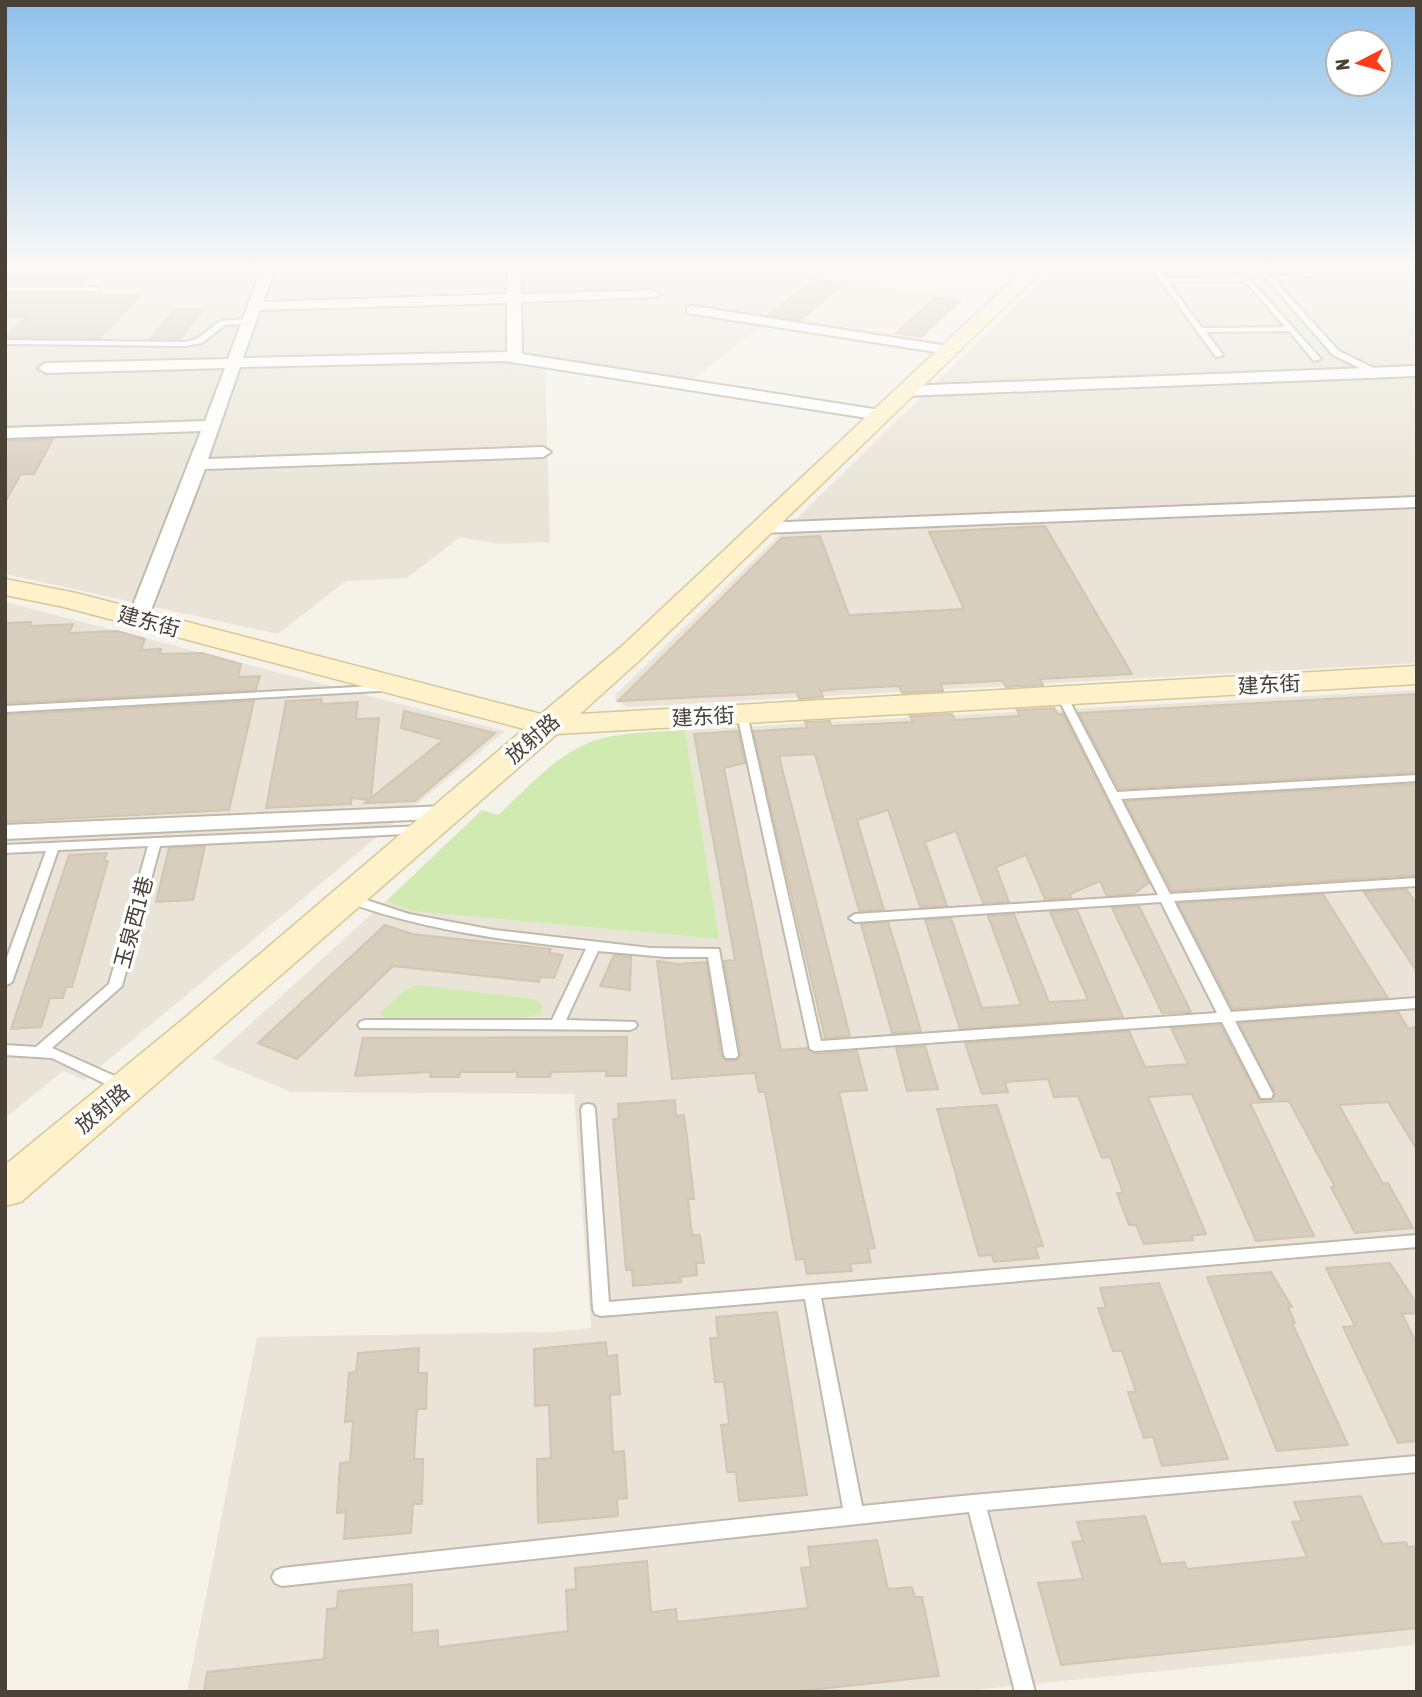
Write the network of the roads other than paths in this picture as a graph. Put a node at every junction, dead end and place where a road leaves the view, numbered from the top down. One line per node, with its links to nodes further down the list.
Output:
1 (241, 344): 12 (street)
2 (515, 344): 10 (street)
3 (911, 344): 8 (street)
4 (954, 344): 8 (street, 放射路)
5 (1211, 344): 9 (lane)
6 (1304, 344): 11 (lane)
7 (1328, 344): 15 (lane)
8 (948, 350): 16 (street, 放射路)
9 (1219, 355)
10 (515, 357): 12 (street); 17 (street)
11 (1317, 359)
12 (234, 363): 13 (street); 18 (street)
13 (46, 368)
14 (1417, 371): 15 (street)
15 (1377, 373): 16 (street)
16 (904, 391): 17 (street, 放射路)
17 (880, 415): 23 (street, 放射路)
18 (211, 426): 19 (street); 21 (street)
19 (5, 433)
20 (543, 452): 21 (street)
21 (198, 464): 25 (street)
22 (1417, 502): 23 (street)
23 (761, 528): 31 (street, 放射路)
24 (5, 587): 25 (street, 建东街)
25 (138, 618): 27 (street, 建东街)
26 (1417, 675): 28 (street, 建东街)
27 (404, 687): 29 (lane); 31 (street, 建东街)
28 (1062, 696): 30 (street, 建东街); 33 (lane)
29 (5, 709)
30 (742, 714): 31 (street, 建东街); 46 (lane)
31 (547, 725): 34 (street, 放射路)
32 (1417, 778): 33 (lane)
33 (1113, 796): 41 (lane)
34 (436, 821): 35 (street); 36 (lane); 40 (street, 放射路)
35 (5, 832)
36 (155, 843): 37 (lane); 51 (lane, 玉泉西1巷)
37 (53, 847): 38 (lane); 44 (lane)
38 (5, 849)
39 (1417, 882): 41 (lane)
40 (348, 898): 43 (lane); 53 (street, 放射路)
41 (1166, 898): 42 (lane); 46 (lane)
42 (855, 918)
43 (594, 946): 48 (lane); 52 (lane)
44 (5, 982)
45 (1417, 1003): 46 (lane)
46 (1226, 1017): 54 (lane)
47 (365, 1025): 48 (lane)
48 (557, 1025): 49 (lane)
49 (630, 1025)
50 (5, 1051): 51 (lane)
51 (40, 1051): 53 (lane)
52 (731, 1055)
53 (127, 1087): 56 (street, 放射路)
54 (1266, 1094)
55 (588, 1109): 58 (lane)
56 (5, 1190)
57 (1417, 1241): 58 (lane)
58 (812, 1292): 61 (lane)
59 (1417, 1464): 60 (lane)
60 (976, 1503): 61 (lane); 63 (lane)
61 (855, 1516): 62 (lane)
62 (282, 1577)
63 (1025, 1692)

